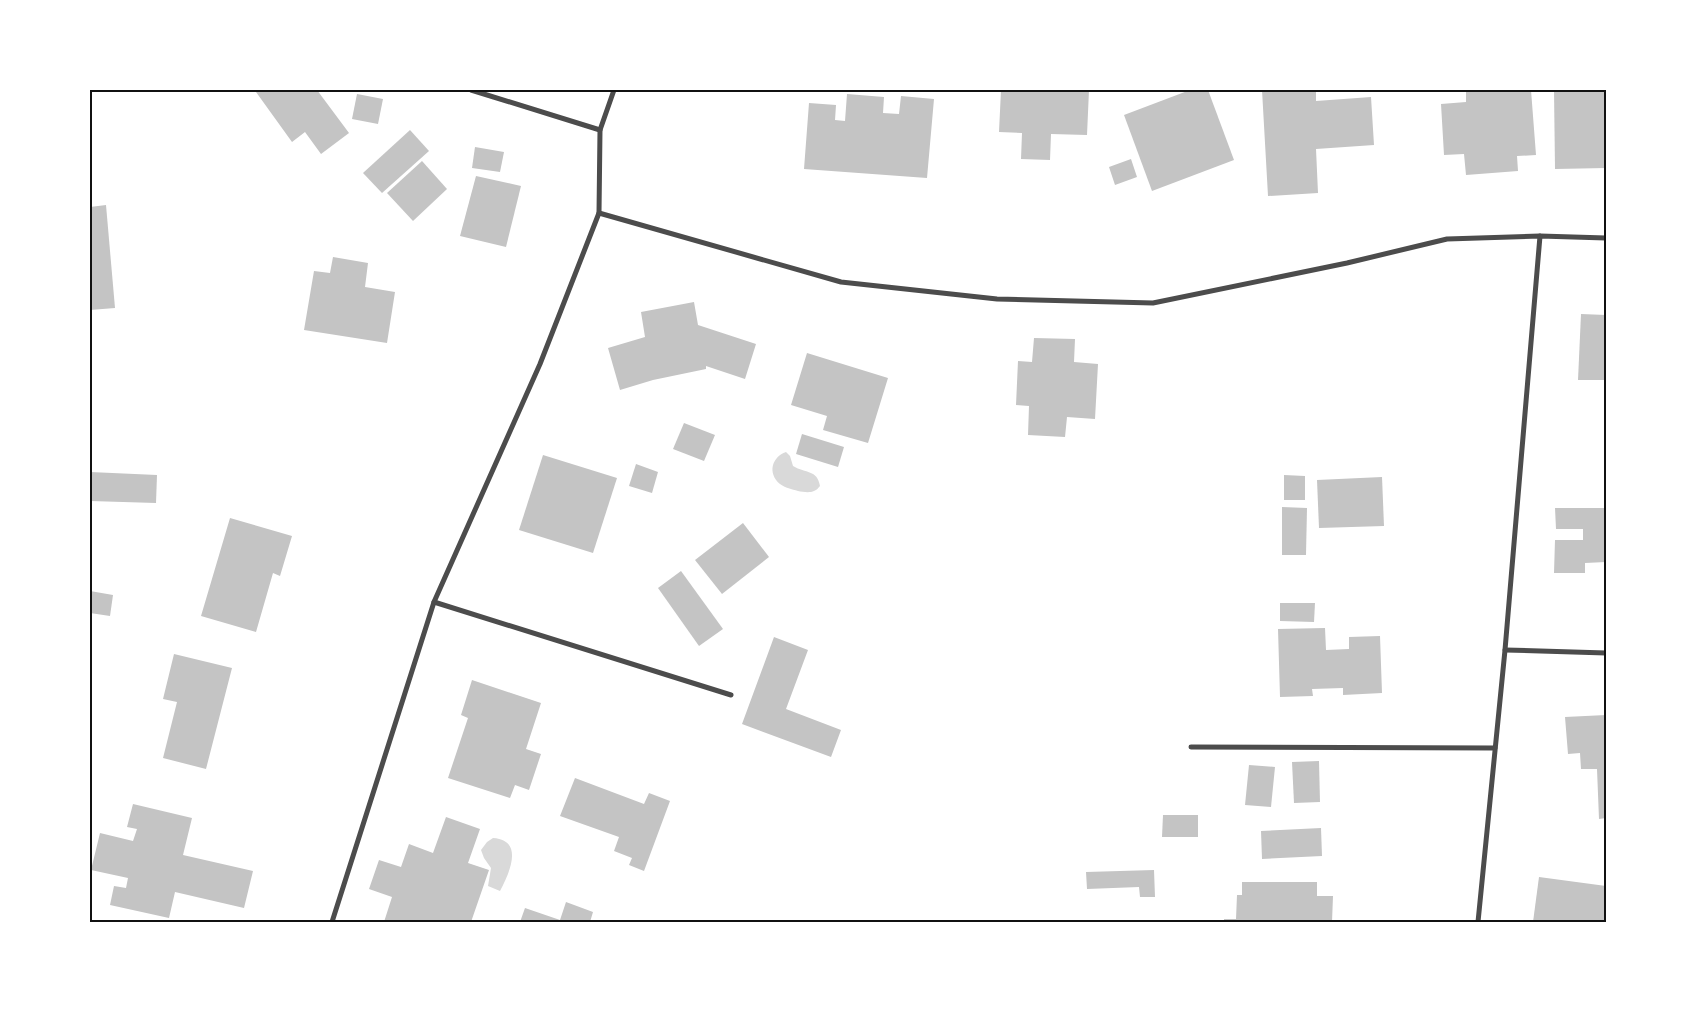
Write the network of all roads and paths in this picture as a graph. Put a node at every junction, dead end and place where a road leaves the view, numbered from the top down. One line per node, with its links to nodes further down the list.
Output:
1 (471, 90): 3 (street)
2 (614, 90): 3 (street)
3 (600, 130): 4 (street)
4 (599, 212): 5 (street); 7 (street)
5 (1540, 236): 6 (street); 8 (street)
6 (1606, 238)
7 (434, 602): 10 (street); 13 (street)
8 (1504, 650): 9 (street); 12 (street)
9 (1606, 652)
10 (731, 695)
11 (1191, 747): 12 (street)
12 (1495, 748): 14 (street)
13 (332, 922)
14 (1478, 922)

